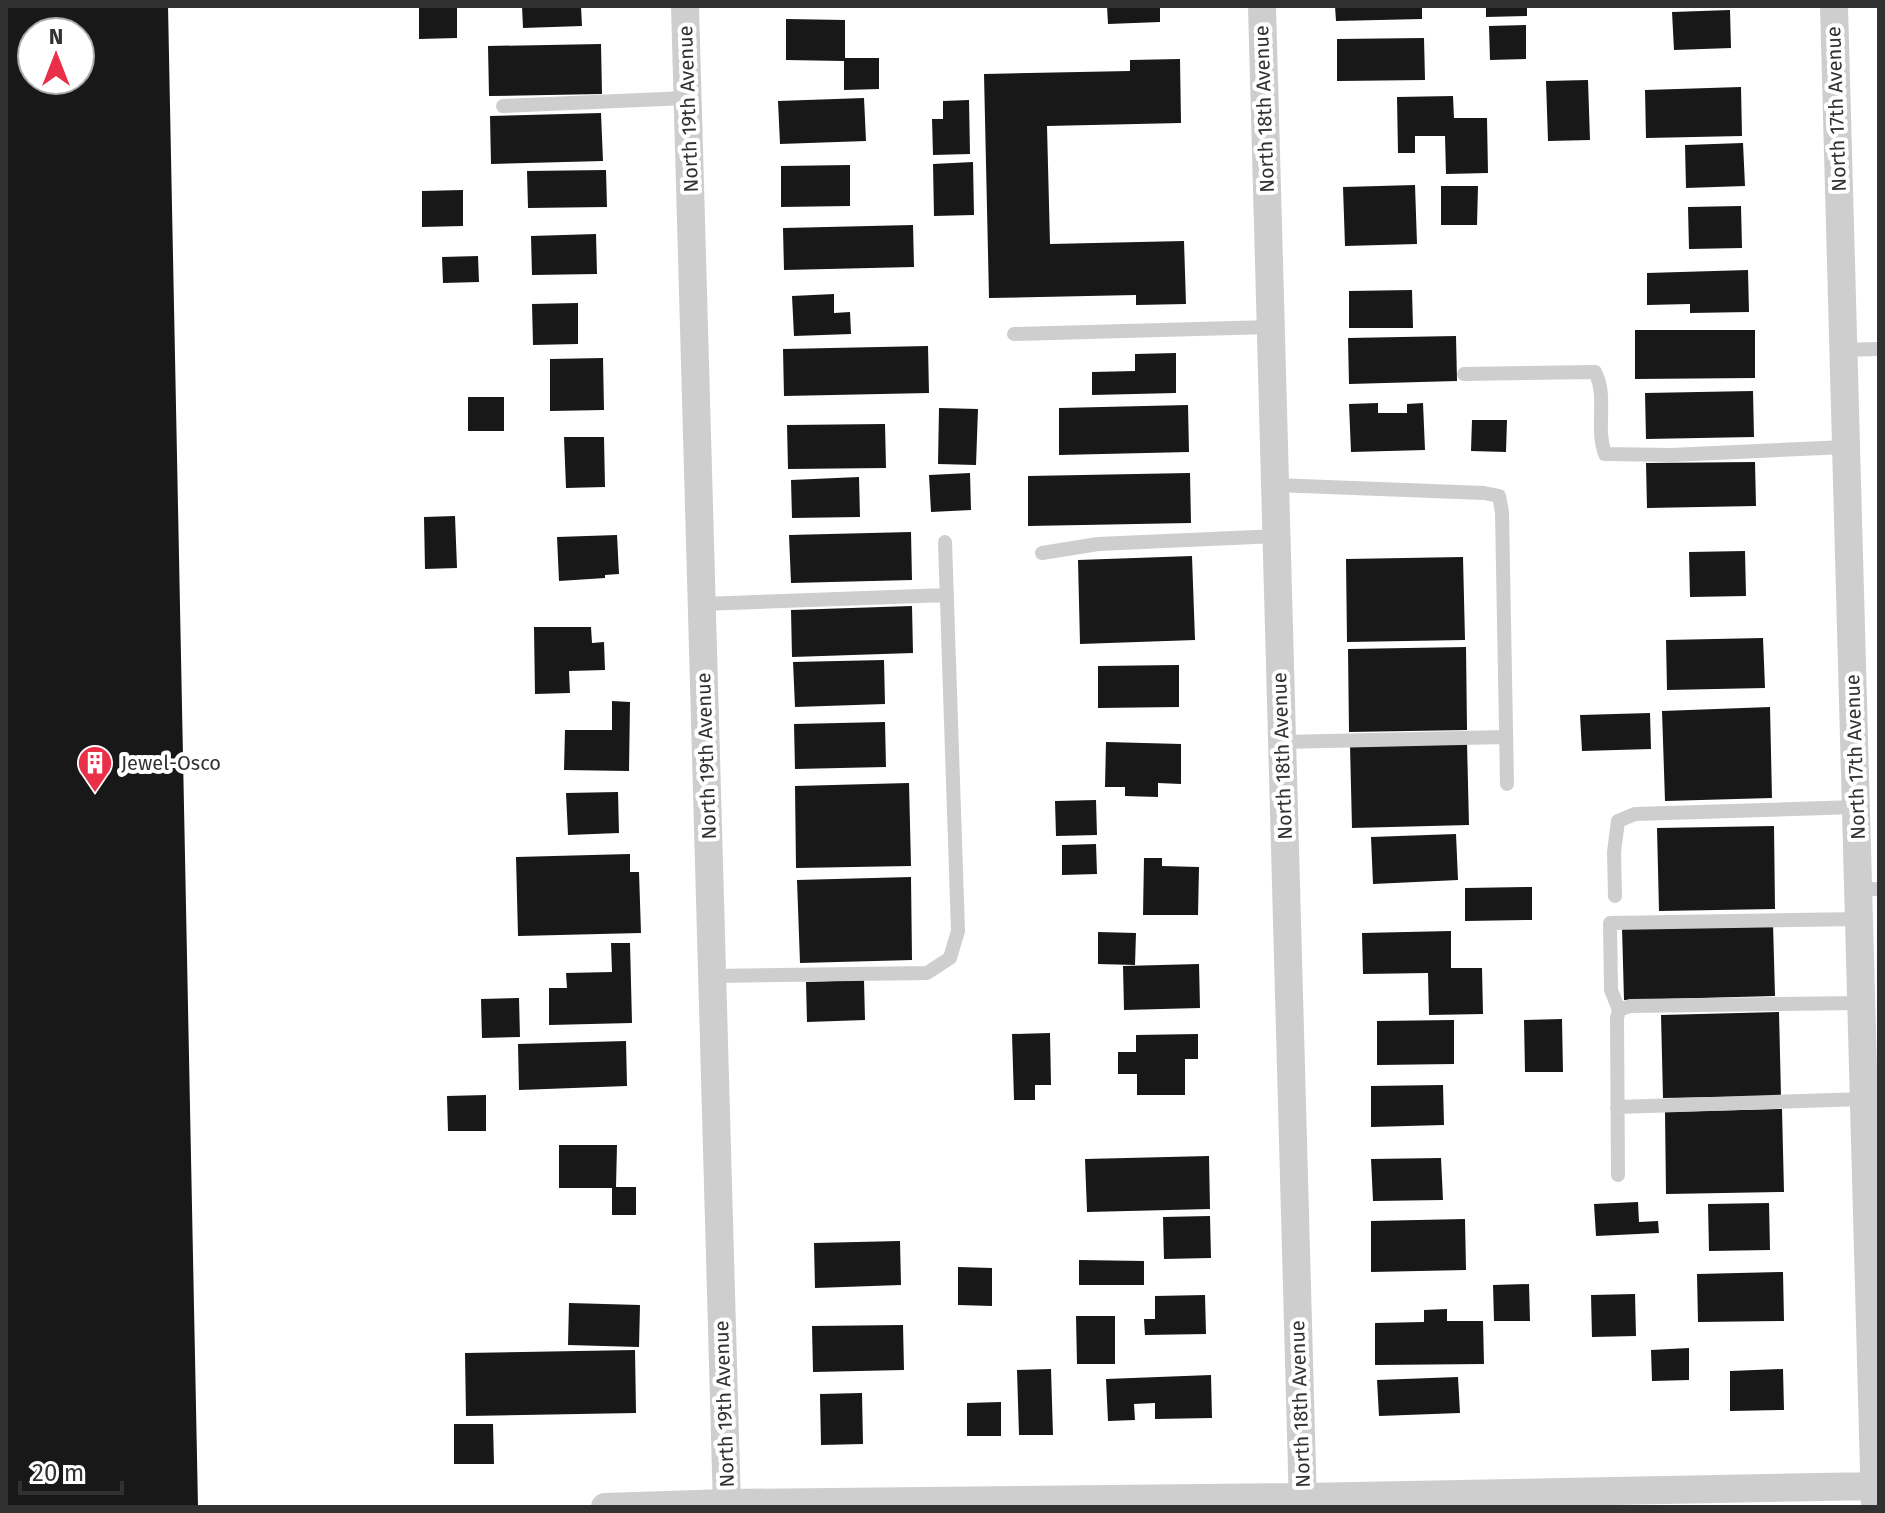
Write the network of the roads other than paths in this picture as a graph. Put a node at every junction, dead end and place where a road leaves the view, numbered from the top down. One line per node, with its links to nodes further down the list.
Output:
1 (685, 6): 4 (street, North 19th Avenue)
2 (1262, 6): 6 (street, North 18th Avenue)
3 (1834, 6): 9 (street, North 17th Avenue)
4 (687, 98): 5 (lane); 17 (street, North 19th Avenue)
5 (503, 106)
6 (1270, 327): 7 (lane); 12 (street, North 18th Avenue)
7 (1014, 334)
8 (1879, 349): 9 (lane)
9 (1843, 350): 11 (street, North 17th Avenue)
10 (1464, 374): 11 (lane)
11 (1846, 447): 21 (street, North 17th Avenue)
12 (1275, 485): 13 (street, North 18th Avenue); 18 (lane)
13 (1276, 536): 15 (lane); 19 (street, North 18th Avenue)
14 (945, 542): 16 (lane)
15 (1042, 553)
16 (947, 595): 17 (lane); 25 (lane)
17 (702, 604): 25 (street, North 19th Avenue)
18 (1506, 737): 19 (lane); 20 (lane)
19 (1282, 742): 33 (street, North 18th Avenue)
20 (1507, 784)
21 (1856, 807): 22 (street, North 17th Avenue); 23 (lane)
22 (1869, 889): 24 (street, North 17th Avenue)
23 (1615, 896)
24 (1859, 919): 26 (street, North 17th Avenue); 27 (lane)
25 (712, 976): 34 (street, North 19th Avenue)
26 (1861, 1003): 27 (lane); 29 (street, North 17th Avenue)
27 (1619, 1010): 28 (lane)
28 (1617, 1107): 29 (lane); 30 (lane)
29 (1869, 1116): 31 (street, North 17th Avenue)
30 (1618, 1175)
31 (1876, 1457): 32 (street, North 17th Avenue)
32 (1875, 1497): 33 (street)
33 (1302, 1502): 34 (street)
34 (727, 1505): 35 (street)
35 (605, 1507)

